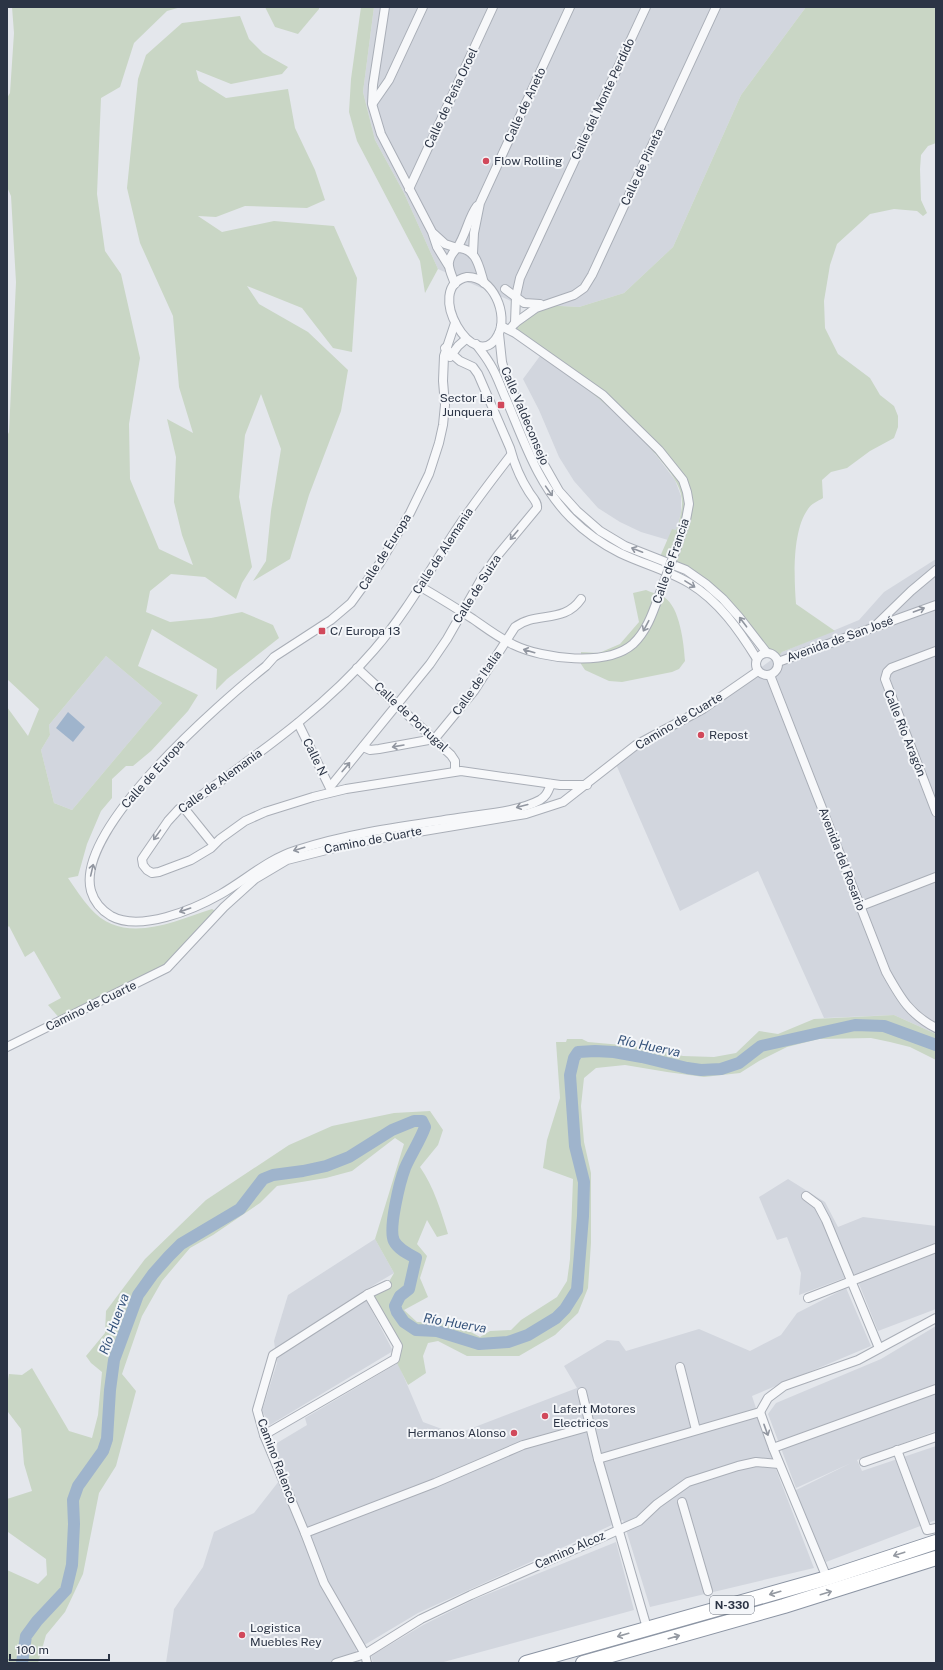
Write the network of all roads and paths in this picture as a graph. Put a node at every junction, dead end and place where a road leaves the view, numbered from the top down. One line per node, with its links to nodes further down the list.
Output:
1 (385, 7): 8 (street)
2 (423, 7): 7 (street)
3 (493, 7): 10 (street, Calle de Peña Oroel)
4 (570, 7): 11 (street, Calle de Aneto)
5 (646, 7): 16 (street, Calle del Monte Perdido)
6 (716, 7): 22 (street, Calle de Pineta)
7 (389, 80): 8 (street); 9 (street)
8 (373, 85): 9 (street)
9 (372, 104): 10 (street)
10 (410, 189): 12 (street)
11 (480, 203): 13 (street, Calle de Aneto); 14 (street, Calle de Aneto)
12 (432, 232): 13 (street); 15 (street)
13 (457, 248): 14 (street); 15 (street, Calle de Aneto)
14 (473, 253): 17 (street)
15 (448, 265): 18 (street)
16 (520, 278): 19 (street, Calle del Monte Perdido); 21 (street, Calle del Monte Perdido)
17 (484, 283): 18 (street); 20 (street)
18 (455, 284): 23 (street)
19 (505, 289): 20 (street); 21 (street, Calle de Pineta)
20 (491, 290): 25 (street)
21 (516, 298): 22 (street, Calle de Pineta); 24 (street, Calle del Monte Perdido)
22 (545, 304): 24 (street, Calle de Pineta)
23 (455, 323): 26 (street); 28 (street, Calle de Europa)
24 (513, 326): 25 (street, Calle de Francia); 41 (street, Calle de Francia, one-way to 41, bridge)
25 (500, 330): 27 (street); 43 (street, Calle Valdeconsejo, one-way to 25)
26 (466, 339): 27 (street); 29 (street)
27 (476, 344): 44 (street, Calle Valdeconsejo, one-way to 44)
28 (445, 348): 29 (street, Calle de Suiza); 31 (street, Calle de Europa)
29 (452, 354): 30 (street, Calle de Suiza); 31 (street)
30 (460, 361): 31 (street); 32 (street, Calle de Suiza)
31 (444, 367): 54 (street, Calle de Europa, one-way to 31)
32 (511, 455): 34 (street, Calle de Alemania); 38 (street, Calle de Suiza, one-way to 38)
33 (936, 570): 36 (street)
34 (421, 586): 38 (street, Calle de Francia); 46 (street, Calle de Alemania)
35 (581, 599): 41 (street, Calle de Italia)
36 (896, 604): 39 (street, Avenida de San José); 40 (street)
37 (936, 605): 39 (street, Avenida de San José, one-way to 37)
38 (462, 612): 41 (street, Calle de Francia); 49 (street, Calle de Suiza)
39 (903, 616): 40 (street, Avenida de San José)
40 (872, 629): 45 (street, Avenida de San José)
41 (505, 641): 51 (street, Calle de Italia)
42 (936, 651): 61 (street, Calle Río Aragón)
43 (767, 653): 44 (street); 45 (street)
44 (756, 659): 47 (street)
45 (778, 662): 48 (street)
46 (357, 668): 49 (street, Calle de Portugal); 50 (street, Calle de Alemania)
47 (758, 671): 48 (street); 57 (street, Camino de Cuarte)
48 (770, 675): 64 (street, Avenida del Rosario)
49 (397, 705): 51 (street, Calle de Portugal); 52 (street, Calle de Suiza)
50 (298, 722): 58 (street, Calle N); 60 (street, Calle de Alemania)
51 (434, 739): 52 (street, one-way to 52); 53 (street, Calle de Portugal)
52 (362, 747): 58 (street, Calle de Suiza, one-way to 52)
53 (455, 771): 54 (street, Calle de Alemania); 58 (street, Calle de Alemania)
54 (551, 784): 55 (street, Calle de Alemania)
55 (560, 785): 56 (street, Calle de Alemania); 59 (street)
56 (569, 785): 57 (street, Calle de Alemania); 59 (street)
57 (587, 785): 59 (street, Camino de Cuarte)
58 (330, 789): 62 (street, Calle de Alemania)
59 (573, 796): 66 (street, Camino de Cuarte)
60 (184, 808): 62 (street); 62 (street, Calle de Alemania, one-way to 62)
61 (936, 812)
62 (213, 844)
63 (936, 877): 64 (street)
64 (861, 906): 65 (street, Avenida del Rosario)
65 (936, 1028)
66 (7, 1047)
67 (806, 1196): 69 (street)
68 (936, 1248): 69 (street)
69 (852, 1280): 72 (street); 74 (street)
70 (387, 1285): 71 (street, Camino Ralenco)
71 (368, 1294): 81 (street, Camino Ralenco); 81 (street)
72 (808, 1298)
73 (936, 1318): 74 (street)
74 (879, 1348): 78 (street)
75 (680, 1367): 80 (street)
76 (936, 1389): 83 (street)
77 (582, 1392): 79 (street)
78 (760, 1412): 80 (street); 83 (street, one-way to 83)
79 (591, 1426): 85 (street); 91 (street)
80 (696, 1430): 85 (street)
81 (264, 1435): 91 (street, Camino Ralenco)
82 (936, 1437): 84 (street)
83 (772, 1448): 87 (street)
84 (897, 1450): 86 (street); 90 (street)
85 (598, 1459): 89 (street)
86 (864, 1462)
87 (780, 1464): 89 (street, Camino Alcoz); 94 (street)
88 (682, 1502): 95 (street)
89 (618, 1528): 96 (street); 97 (street, Camino Alcoz)
90 (936, 1528)
91 (305, 1533): 97 (street, Camino Ralenco)
92 (936, 1542): 94 (highway, N-330, one-way to 94)
93 (936, 1558): 101 (highway, N-330, one-way to 93)
94 (826, 1578): 96 (highway, N-330, one-way to 96)
95 (708, 1591)
96 (647, 1628): 100 (highway, N-330, one-way to 100)
97 (365, 1654): 98 (street, Camino Alcoz); 99 (street, Camino Ralenco)
98 (336, 1663)
99 (367, 1663)
100 (526, 1663)
101 (583, 1663)

